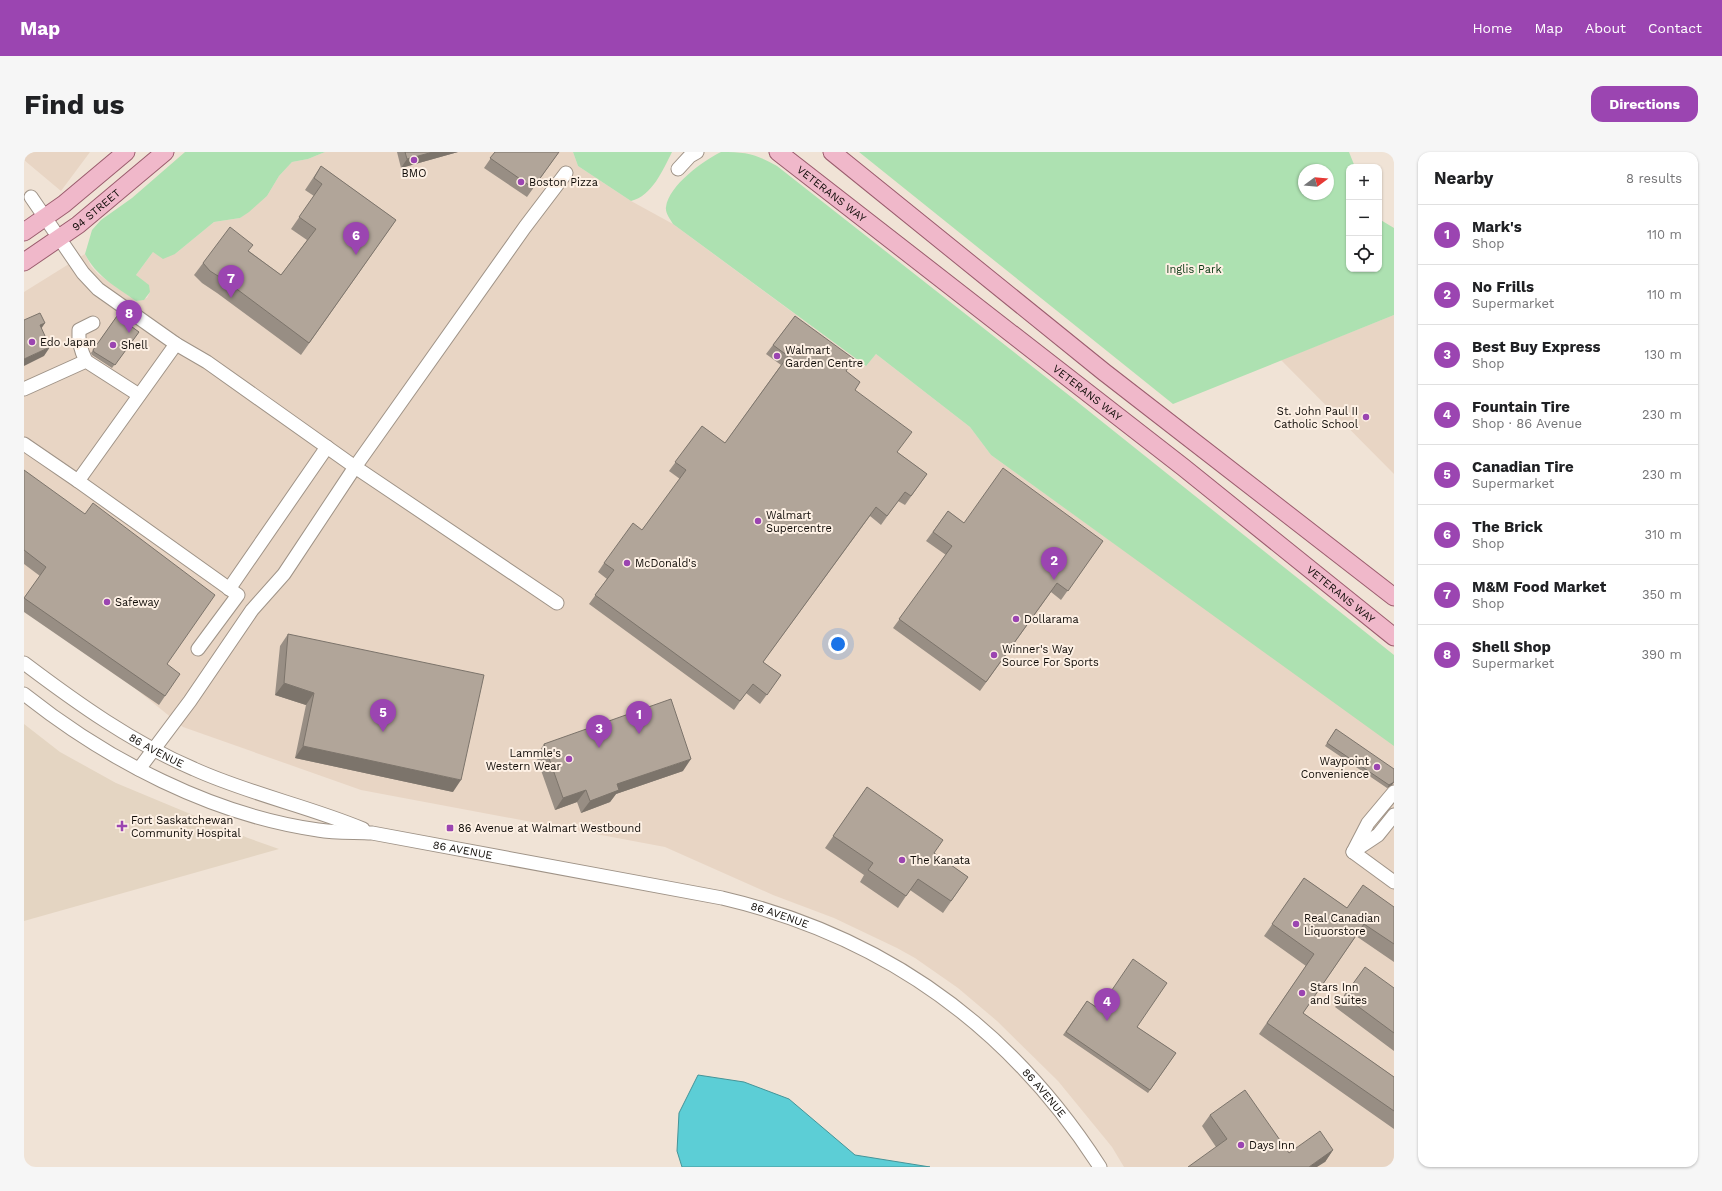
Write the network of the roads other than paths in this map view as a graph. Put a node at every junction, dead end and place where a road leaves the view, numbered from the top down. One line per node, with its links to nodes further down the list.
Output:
1 (126, 152): 9 (main road)
2 (165, 152): 11 (main road, 94 STREET)
3 (681, 152): 4 (street)
4 (697, 152)
5 (778, 152): 26 (main road, VETERANS WAY)
6 (832, 152): 23 (main road)
7 (566, 173): 20 (street)
8 (31, 197): 9 (street)
9 (45, 217): 10 (main road); 11 (street)
10 (24, 232)
11 (60, 239): 12 (main road, 94 STREET); 14 (street)
12 (24, 262)
13 (92, 323): 15 (street)
14 (176, 344): 17 (street); 19 (street)
15 (86, 361): 16 (street); 17 (street)
16 (24, 389)
17 (139, 396): 21 (street)
18 (24, 444): 21 (street)
19 (327, 447): 20 (street); 22 (street)
20 (355, 467): 24 (street); 25 (street)
21 (78, 481): 22 (street)
22 (234, 592): 25 (street); 27 (street)
23 (1394, 597)
24 (556, 603)
25 (252, 610): 30 (street)
26 (1392, 636)
27 (198, 649)
28 (24, 663): 30 (street, 86 AVENUE)
29 (24, 694): 31 (street, 86 AVENUE)
30 (153, 749): 31 (street); 34 (street, 86 AVENUE)
31 (139, 769): 34 (street, 86 AVENUE)
32 (1394, 792): 35 (street)
33 (1394, 815): 35 (street)
34 (372, 833): 37 (street, 86 AVENUE)
35 (1353, 852): 36 (street)
36 (1394, 882)
37 (1100, 1167)

